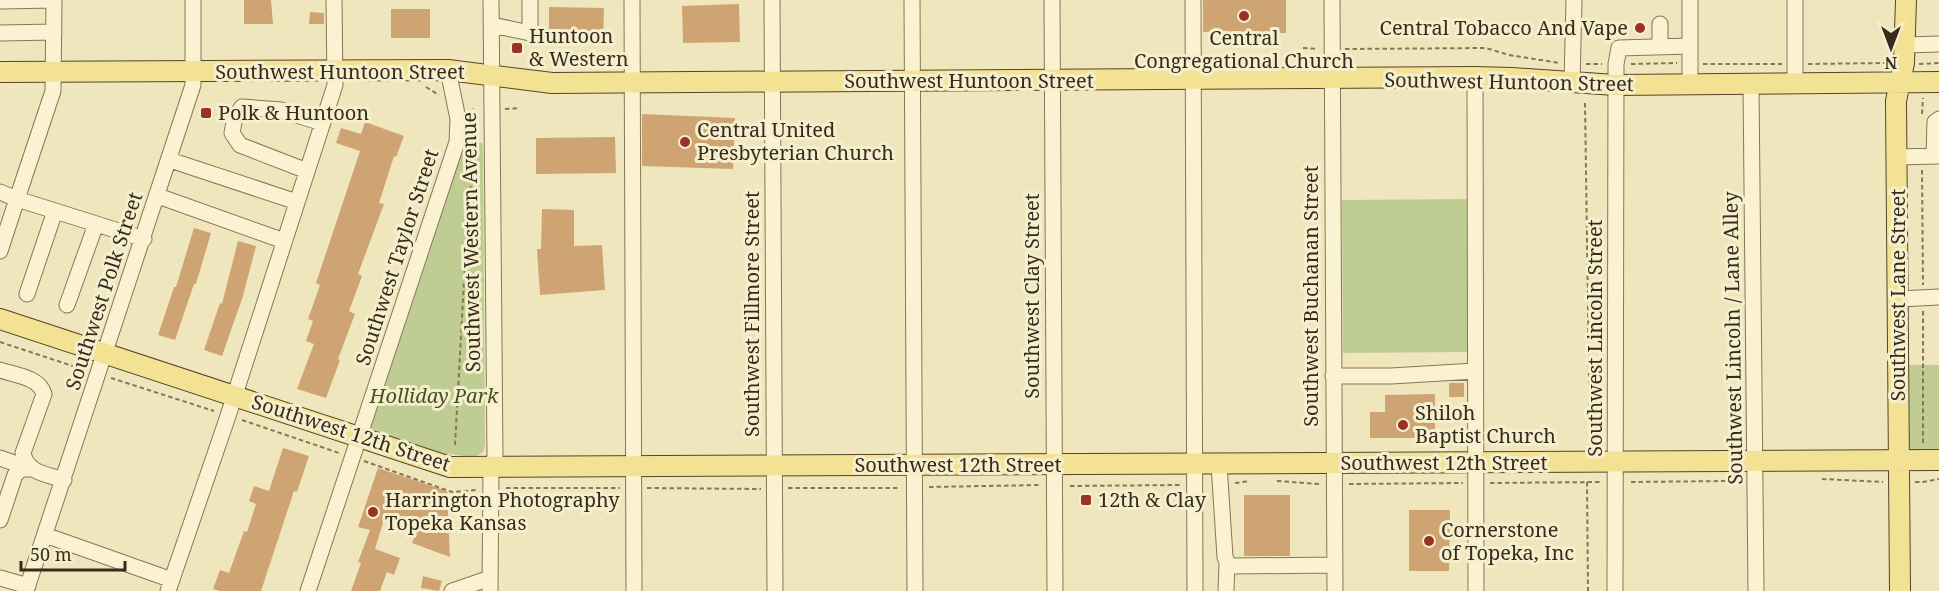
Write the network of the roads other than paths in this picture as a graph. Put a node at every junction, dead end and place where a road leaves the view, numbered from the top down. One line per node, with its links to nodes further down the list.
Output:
1 (54, 0): 16 (street); 19 (street)
2 (193, 0): 26 (street, Southwest Polk Street)
3 (334, 0): 27 (street)
4 (491, 0): 18 (street, Southwest Western Avenue)
5 (530, 0): 18 (street)
6 (632, 0): 36 (street)
7 (772, 0): 37 (street, Southwest Fillmore Street)
8 (912, 0): 35 (street)
9 (1053, 0): 33 (street, Southwest Clay Street)
10 (1193, 0): 34 (street)
11 (1332, 0): 32 (street, Southwest Buchanan Street)
12 (1574, 0): 39 (street)
13 (1690, 0): 23 (street)
14 (1795, 0): 43 (street)
15 (1906, 0): 22 (main road, Southwest Lane Street)
16 (0, 1)
17 (1660, 24): 24 (street)
18 (492, 25): 30 (street, Southwest Western Avenue)
19 (54, 32): 20 (street); 29 (street)
20 (0, 33)
21 (1939, 44): 22 (street)
22 (1904, 45): 40 (main road, Southwest Lane Street)
23 (1690, 46): 24 (street); 41 (street)
24 (1660, 47): 44 (street, Southwest Lincoln Street)
25 (448, 70): 27 (main road, Southwest Huntoon Street); 30 (main road, Southwest Huntoon Street); 70 (street, Southwest Taylor Street)
26 (193, 71): 27 (main road, Southwest Huntoon Street); 29 (main road, Southwest Huntoon Street); 49 (street, Southwest Polk Street)
27 (334, 71): 46 (street)
28 (0, 72): 29 (main road, Southwest Huntoon Street)
29 (55, 72): 53 (street)
30 (490, 75): 36 (main road, Southwest Huntoon Street); 84 (street, Southwest Western Avenue)
31 (1475, 77): 32 (main road, Southwest Huntoon Street); 39 (main road, Southwest Huntoon Street); 66 (street)
32 (1331, 79): 34 (main road, Southwest Huntoon Street); 68 (street, Southwest Buchanan Street)
33 (1053, 80): 34 (main road, Southwest Huntoon Street); 35 (main road, Southwest Huntoon Street); 81 (street, Southwest Clay Street)
34 (1192, 80): 78 (street)
35 (912, 81): 37 (main road, Southwest Huntoon Street); 80 (street)
36 (631, 82): 37 (main road, Southwest Huntoon Street); 82 (street)
37 (771, 82): 83 (street, Southwest Fillmore Street)
38 (1931, 82): 40 (main road, Southwest Huntoon Street)
39 (1572, 83): 44 (main road, Southwest Huntoon Street)
40 (1900, 83): 43 (main road, Southwest Huntoon Street); 48 (main road, Southwest Lane Street)
41 (1690, 85): 42 (main road, Southwest Huntoon Street); 44 (main road, Southwest Huntoon Street)
42 (1751, 85): 43 (main road, Southwest Huntoon Street); 74 (street, Southwest Lincoln / Lane Alley)
43 (1795, 85)
44 (1615, 86): 76 (street, Southwest Lincoln Street)
45 (1939, 119): 47 (street)
46 (322, 123): 50 (street); 50 (street)
47 (1932, 156): 48 (street)
48 (1897, 157): 62 (main road, Southwest Lane Street)
49 (170, 160): 52 (street, Southwest Polk Street); 54 (street)
50 (307, 171): 54 (street)
51 (0, 192): 53 (street)
52 (158, 196): 57 (street, Southwest Polk Street); 58 (street)
53 (17, 199): 55 (street); 59 (street)
54 (297, 202): 58 (street)
55 (55, 211): 56 (street); 60 (street)
56 (96, 224): 57 (street); 63 (street)
57 (144, 239): 65 (street, Southwest Polk Street)
58 (284, 241): 69 (street)
59 (0, 251)
60 (27, 294)
61 (1939, 297): 62 (street)
62 (1898, 299): 72 (main road, Southwest Lane Street)
63 (68, 305)
64 (0, 319): 65 (main road, Southwest 12th Street)
65 (106, 354): 69 (main road, Southwest 12th Street); 86 (street, Southwest Polk Street)
66 (1475, 371): 68 (street); 75 (street)
67 (1, 373): 85 (street)
68 (1333, 376): 77 (street, Southwest Buchanan Street)
69 (234, 396): 70 (main road, Southwest 12th Street); 93 (street)
70 (360, 438): 84 (main road, Southwest 12th Street); 95 (street, Southwest Taylor Street)
71 (0, 458): 85 (street)
72 (1899, 460): 73 (main road, Southwest 12th Street); 74 (main road, Southwest 12th Street); 107 (main road, Southwest Lane Street)
73 (1931, 460)
74 (1756, 461): 76 (main road, Southwest 12th Street); 106 (street, Southwest Lincoln / Lane Alley)
75 (1475, 462): 76 (main road, Southwest 12th Street); 77 (main road, Southwest 12th Street); 104 (street)
76 (1615, 462): 105 (street, Southwest Lincoln Street)
77 (1334, 463): 79 (main road, Southwest 12th Street); 90 (street, Southwest Buchanan Street)
78 (1194, 464): 79 (main road, Southwest 12th Street); 81 (main road, Southwest 12th Street); 101 (street)
79 (1219, 464): 89 (street)
80 (914, 465): 81 (main road, Southwest 12th Street); 83 (main road, Southwest 12th Street); 99 (street)
81 (1054, 465): 100 (street, Southwest Clay Street)
82 (633, 466): 83 (main road, Southwest 12th Street); 84 (main road, Southwest 12th Street); 97 (street)
83 (774, 466): 98 (street, Southwest Fillmore Street)
84 (491, 467): 92 (street, Southwest Western Avenue)
85 (31, 469): 86 (street); 87 (street)
86 (63, 480): 88 (street, Southwest Polk Street)
87 (0, 520)
88 (45, 535): 93 (street); 94 (street, Southwest Polk Street)
89 (1227, 563): 90 (street); 102 (street)
90 (1334, 565): 103 (street, Southwest Buchanan Street)
91 (0, 578): 94 (street)
92 (490, 584): 96 (street)
93 (170, 586)
94 (27, 589)
95 (308, 591)
96 (452, 591)
97 (634, 591)
98 (775, 591)
99 (915, 591)
100 (1055, 591)
101 (1195, 591)
102 (1226, 591)
103 (1335, 591)
104 (1476, 591)
105 (1615, 591)
106 (1756, 591)
107 (1900, 591)

